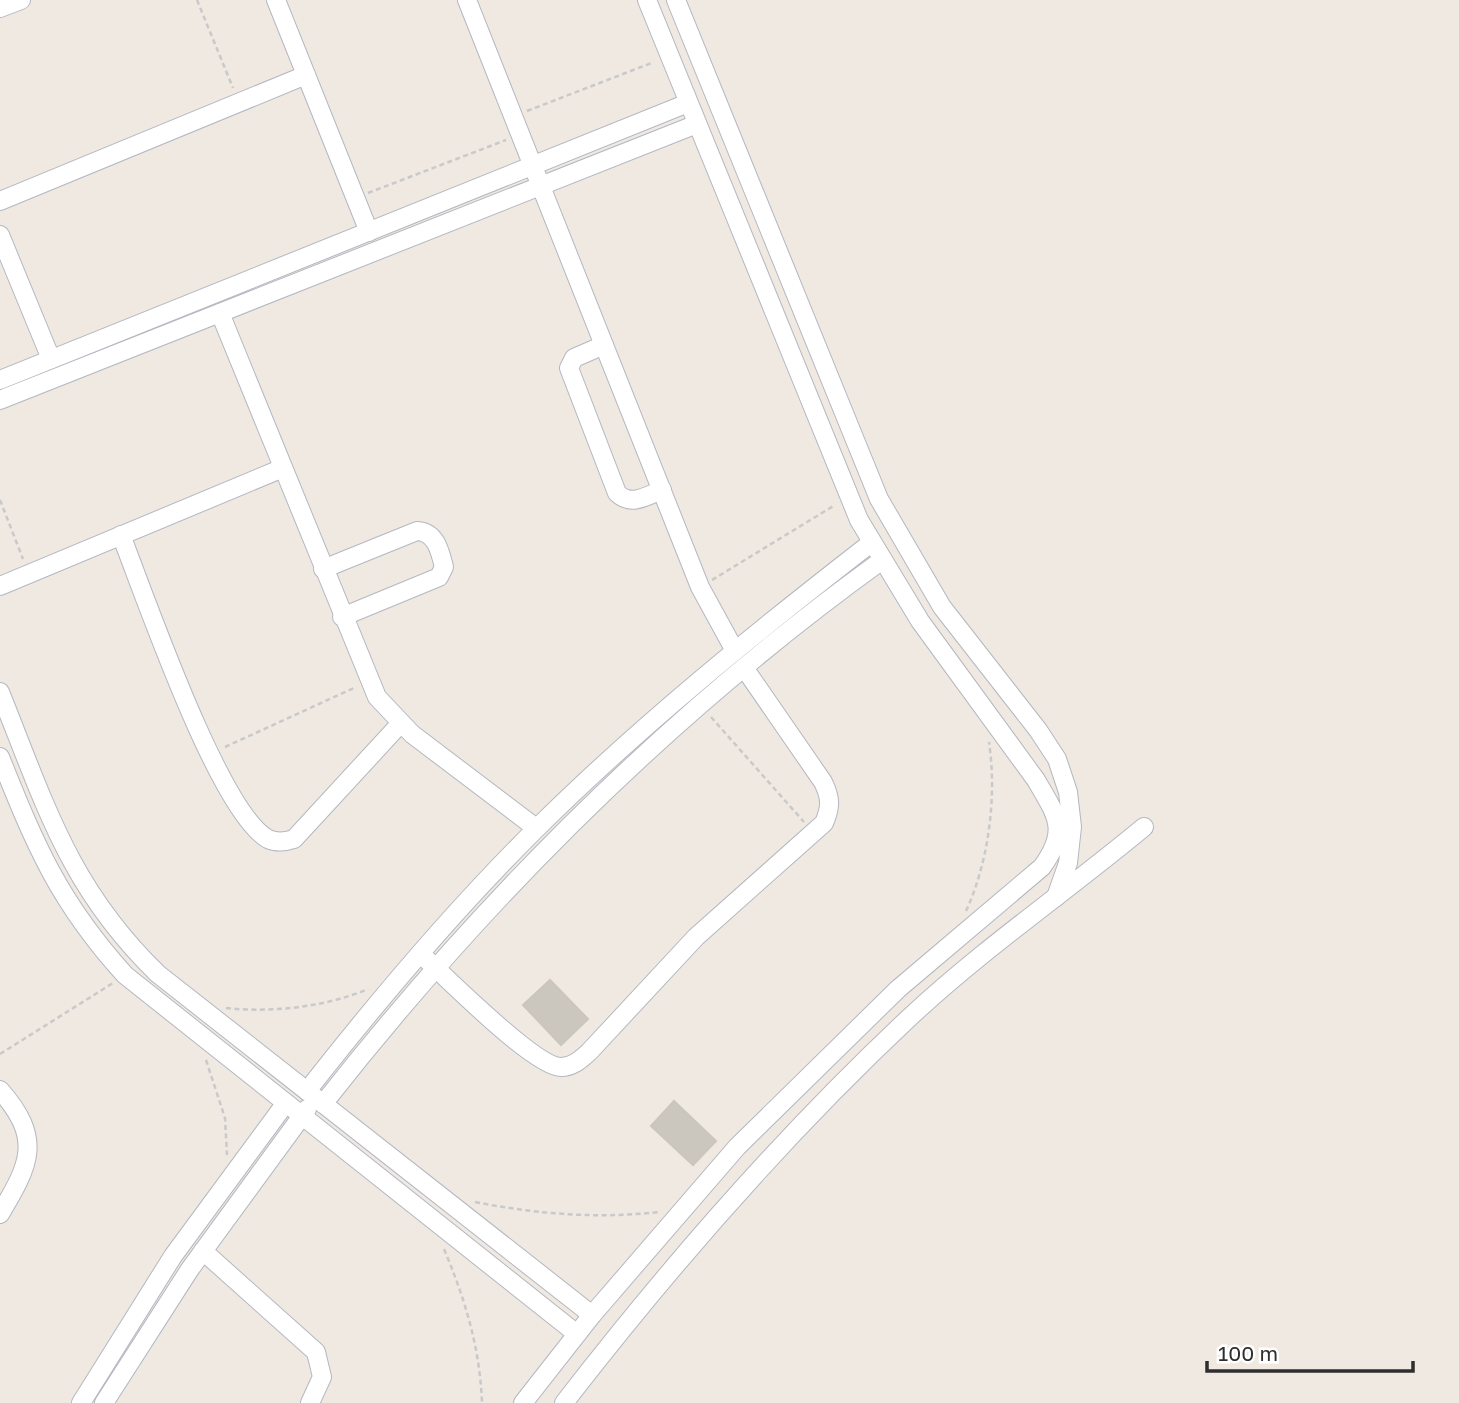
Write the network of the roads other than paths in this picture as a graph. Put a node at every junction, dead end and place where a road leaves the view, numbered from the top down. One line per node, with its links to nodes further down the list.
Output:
1 (21, 0): 6 (street)
2 (276, 0): 7 (street)
3 (467, 0): 10 (street)
4 (647, 0): 8 (street)
5 (676, 0): 38 (street)
6 (0, 8)
7 (306, 75): 12 (street); 13 (street)
8 (688, 103): 9 (street); 10 (street)
9 (697, 124): 11 (street); 26 (street)
10 (533, 166): 11 (street); 13 (street)
11 (541, 186): 17 (street); 19 (street)
12 (0, 201)
13 (369, 232): 15 (street)
14 (0, 235): 20 (street)
15 (228, 288): 16 (street); 17 (street)
16 (184, 306): 18 (street); 20 (street)
17 (228, 309): 18 (street); 23 (street)
18 (192, 324): 22 (street)
19 (604, 345): 24 (street); 24 (street)
20 (51, 359): 21 (street)
21 (0, 380)
22 (0, 400)
23 (282, 468): 25 (street); 28 (street)
24 (662, 490): 31 (street)
25 (121, 536): 29 (street); 34 (street)
26 (871, 543): 27 (street); 31 (street)
27 (881, 561): 32 (street); 49 (street)
28 (323, 569): 30 (street); 30 (street)
29 (0, 586)
30 (342, 617): 34 (street)
31 (730, 655): 32 (street); 37 (street)
32 (742, 672): 40 (street); 40 (street)
33 (0, 692): 42 (street)
34 (400, 724): 37 (street)
35 (0, 757): 43 (street)
36 (1144, 827): 38 (street)
37 (536, 828): 39 (street)
38 (1056, 897): 50 (street)
39 (419, 953): 40 (street); 42 (street)
40 (435, 967): 42 (street)
41 (0, 1090): 45 (street)
42 (315, 1098): 44 (street); 51 (street)
43 (285, 1104): 44 (street); 47 (street)
44 (301, 1117): 46 (street); 52 (street)
45 (0, 1214)
46 (203, 1251): 48 (street); 55 (street)
47 (173, 1256): 48 (street); 53 (street)
48 (190, 1269): 54 (street)
49 (623, 1278): 50 (street); 51 (street)
50 (647, 1295): 57 (street)
51 (592, 1315): 52 (street)
52 (577, 1335): 56 (street)
53 (81, 1403)
54 (104, 1403)
55 (310, 1403)
56 (523, 1403)
57 (564, 1403)

